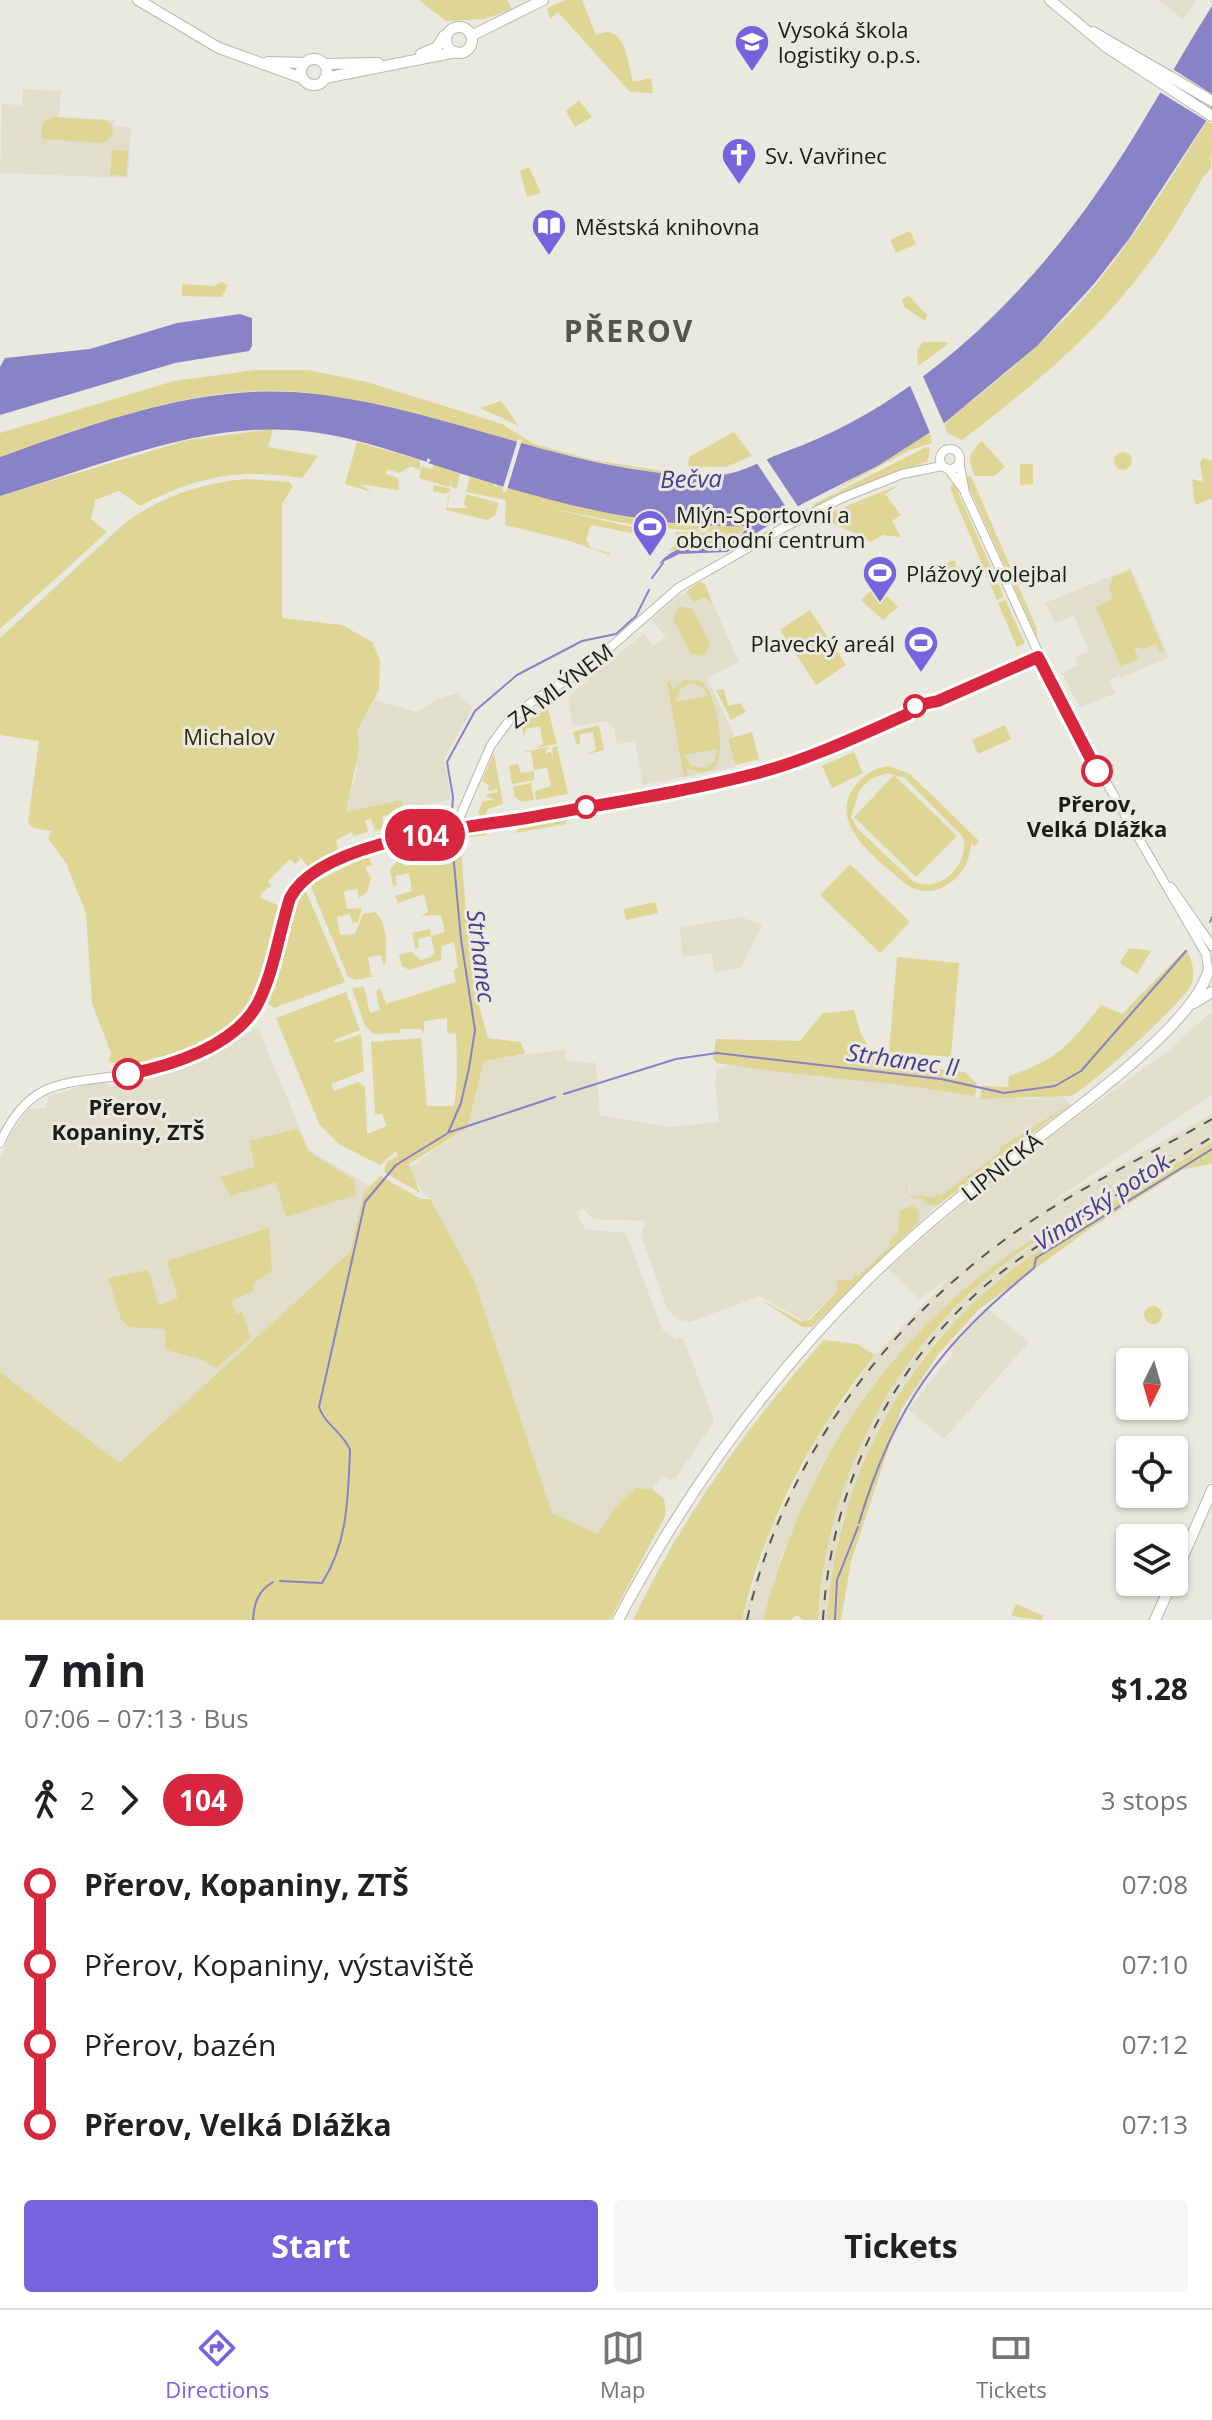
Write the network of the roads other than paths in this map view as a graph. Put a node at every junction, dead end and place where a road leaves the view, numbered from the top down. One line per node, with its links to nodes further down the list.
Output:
1 (138, 0): 8 (main road)
2 (543, 0): 5 (main road)
3 (1050, 0): 4 (main road)
4 (1085, 28): 13 (main road); 14 (main road)
5 (473, 35): 6 (main road); 7 (main road)
6 (444, 36): 7 (main road); 10 (main road)
7 (456, 52): 12 (main road)
8 (235, 55): 9 (main road); 11 (main road)
9 (303, 63): 10 (main road); 11 (main road)
10 (324, 64): 12 (main road)
11 (302, 78): 12 (main road)
12 (325, 78)
13 (1212, 101)
14 (1212, 116)
15 (941, 454): 16 (street); 17 (street); 18 (street)
16 (959, 461): 17 (street); 19 (street)
17 (946, 468): 18 (street); 19 (street)
18 (903, 474): 27 (street, ZA MLÝNEM)
19 (964, 490): 20 (street)
20 (1157, 871): 21 (street); 22 (street)
21 (1212, 946)
22 (1209, 967): 23 (main road); 26 (main road, LIPNICKÁ)
23 (1212, 986)
24 (1212, 992): 26 (main road, LIPNICKÁ)
25 (1212, 1002): 26 (main road)
26 (1185, 1009): 31 (main road, LIPNICKÁ)
27 (0, 1143)
28 (1212, 1490): 29 (main road)
29 (1188, 1545)
30 (1166, 1596): 32 (main road)
31 (618, 1620)
32 (1155, 1620)

